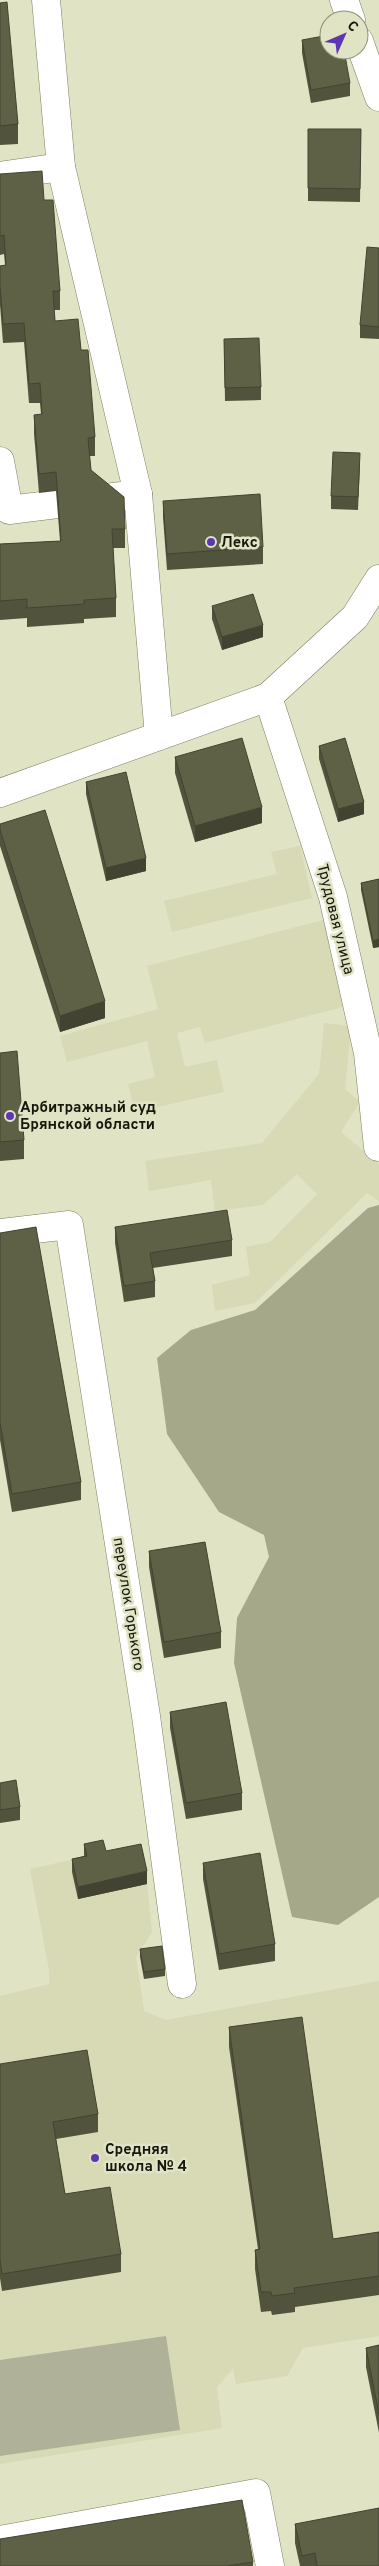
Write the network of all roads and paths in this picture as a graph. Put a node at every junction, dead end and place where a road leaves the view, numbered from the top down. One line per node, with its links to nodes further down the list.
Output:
1 (46, 0): 4 (street)
2 (366, 60): 3 (street)
3 (379, 97)
4 (61, 167): 5 (street); 7 (street)
5 (0, 176)
6 (0, 461): 7 (street)
7 (138, 494): 11 (street)
8 (379, 579): 9 (street)
9 (367, 618): 10 (street)
10 (268, 697): 11 (street); 13 (street, Трудовая улица)
11 (160, 736): 12 (street)
12 (0, 793)
13 (378, 1147)
14 (0, 1233): 15 (street, переулок Горького)
15 (182, 1984)
16 (0, 2540): 17 (street)
17 (270, 2566)

